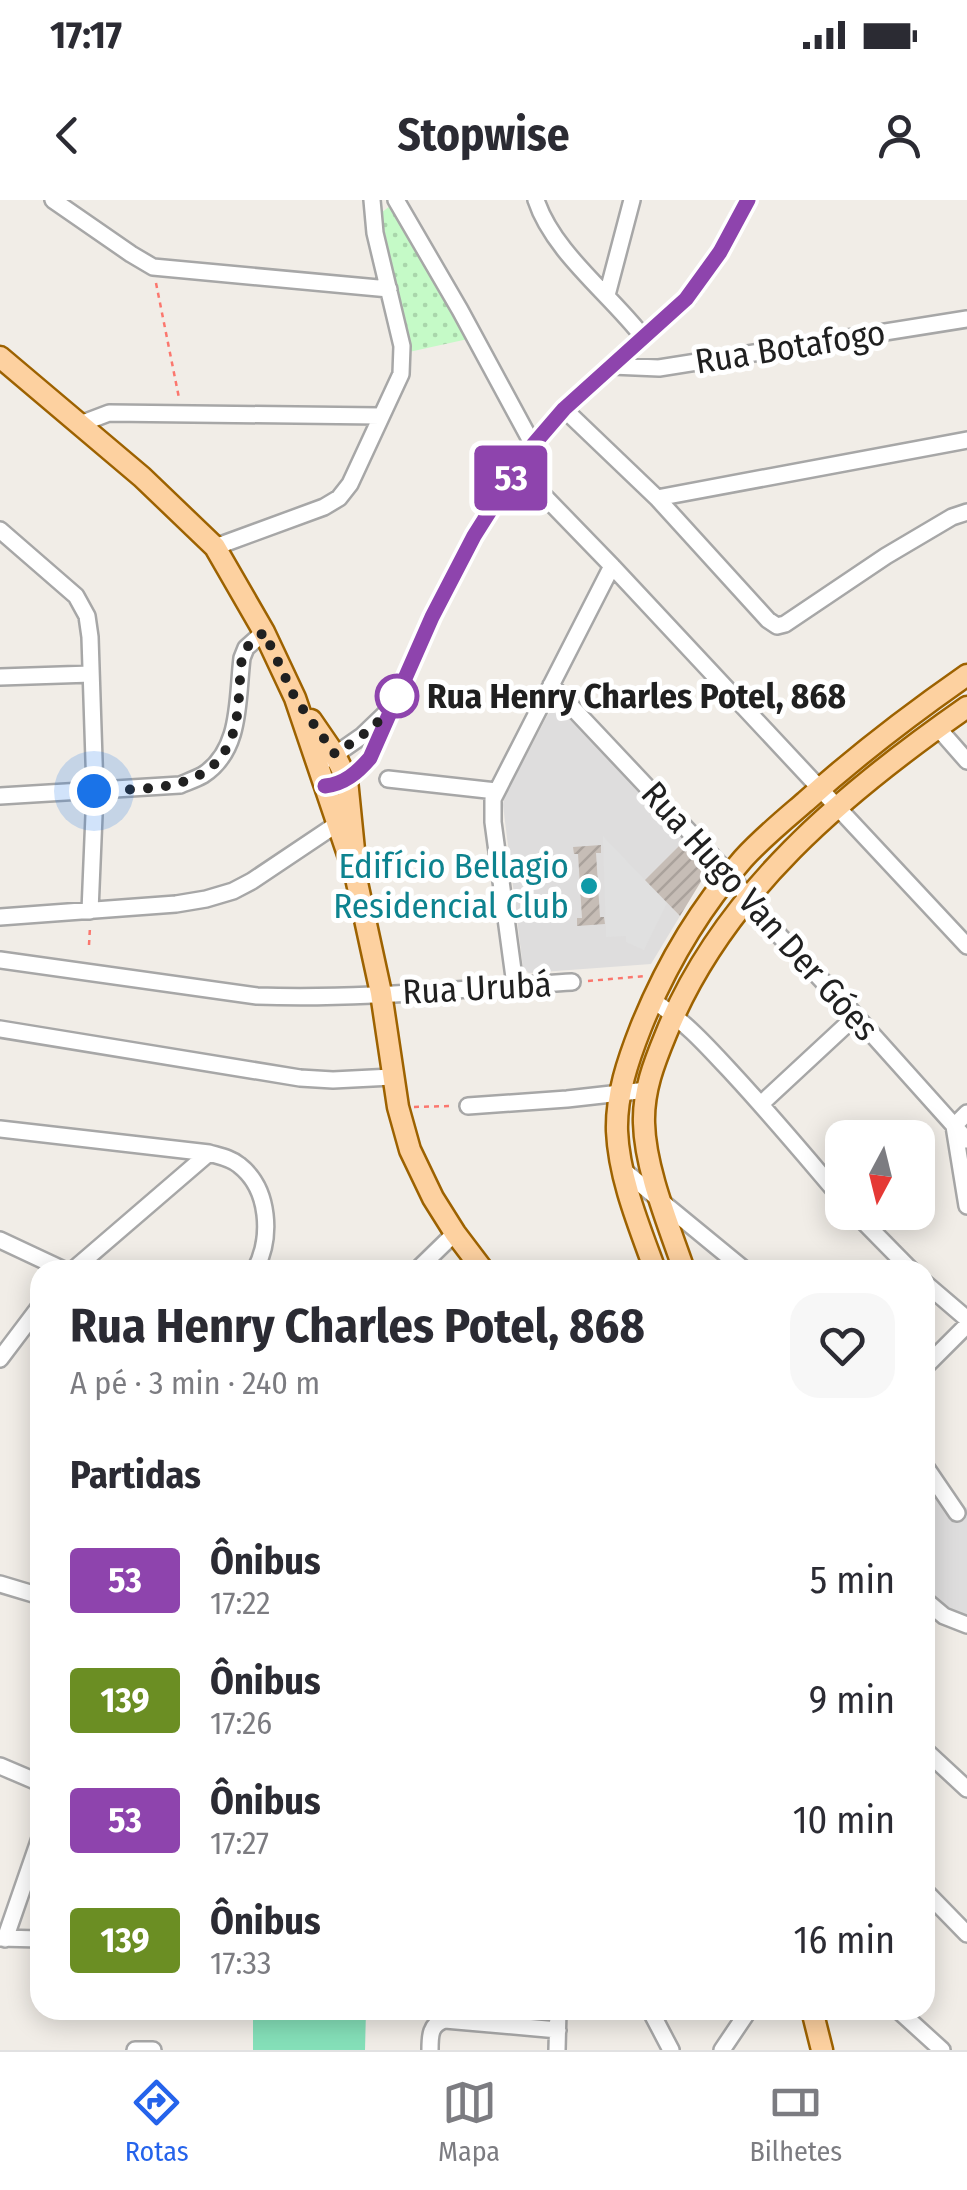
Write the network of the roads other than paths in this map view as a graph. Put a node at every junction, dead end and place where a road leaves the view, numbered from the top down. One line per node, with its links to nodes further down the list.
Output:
1 (54, 200): 7 (street)
2 (372, 200): 7 (street)
3 (396, 200): 17 (street)
4 (536, 200): 8 (street)
5 (632, 200): 8 (street)
6 (748, 200): 10 (street)
7 (389, 289): 14 (street)
8 (608, 295): 10 (street)
9 (967, 320): 12 (street, Rua Botafogo)
10 (643, 337): 12 (street)
11 (0, 356): 15 (main road)
12 (612, 366): 13 (street)
13 (564, 409): 17 (street); 19 (street)
14 (380, 416): 15 (street); 22 (street)
15 (80, 424): 22 (main road)
16 (967, 440): 19 (street)
17 (533, 445): 18 (street)
18 (517, 468): 23 (street); 31 (street)
19 (658, 498): 20 (street)
20 (967, 512)
21 (0, 530): 25 (street)
22 (215, 547): 24 (main road)
23 (612, 566): 28 (street); 38 (street)
24 (264, 632): 29 (main road); 39 (street)
25 (90, 674): 27 (street); 39 (street)
26 (967, 674): 38 (main road)
27 (0, 677)
28 (551, 685): 40 (street); 44 (street, Rua Hugo Van Der Góes)
29 (295, 698): 33 (main road); 36 (main road)
30 (967, 707): 32 (main road)
31 (392, 708): 33 (street); 37 (street)
32 (938, 728): 34 (street); 42 (main road)
33 (335, 754): 36 (street); 37 (main road)
34 (967, 761)
35 (388, 778): 40 (street)
36 (322, 780): 37 (street); 43 (main road)
37 (346, 780): 45 (main road)
38 (820, 789): 42 (street); 44 (main road)
39 (94, 791): 41 (street); 47 (street)
40 (496, 791): 52 (street)
41 (0, 796)
42 (838, 808): 46 (main road); 49 (street)
43 (337, 824): 45 (main road); 47 (street)
44 (730, 875): 46 (street, Rua Hugo Van Der Góes); 54 (main road)
45 (356, 878): 53 (main road)
46 (748, 897): 55 (main road); 56 (street, Rua Hugo Van Der Góes)
47 (90, 911): 48 (street)
48 (0, 917)
49 (967, 946)
50 (0, 960): 53 (street, Rua Urubá)
51 (572, 982): 52 (street, Rua Urubá)
52 (515, 986): 53 (street, Rua Urubá)
53 (381, 994): 58 (main road)
54 (652, 1000): 55 (street); 60 (main road)
55 (674, 1014): 59 (main road); 61 (street)
56 (854, 1014): 61 (street); 64 (street, Rua Hugo Van Der Góes)
57 (0, 1028): 58 (street)
58 (392, 1078): 73 (main road)
59 (647, 1090): 60 (street); 70 (main road)
60 (620, 1094): 62 (street); 68 (main road)
61 (761, 1104): 69 (street)
62 (468, 1106)
63 (967, 1114): 64 (street)
64 (954, 1126): 66 (street, Rua Hugo Van Der Góes); 71 (street)
65 (0, 1129): 67 (street)
66 (967, 1140)
67 (209, 1152): 76 (street); 77 (street)
68 (622, 1169): 70 (street); 80 (main road)
69 (825, 1179)
70 (661, 1202): 81 (main road); 82 (street)
71 (967, 1206)
72 (872, 1230): 83 (street)
73 (455, 1233): 78 (street); 79 (main road)
74 (0, 1240): 75 (street)
75 (43, 1260)
76 (84, 1260)
77 (261, 1260)
78 (428, 1260)
79 (475, 1260)
80 (652, 1260)
81 (681, 1260)
82 (733, 1260)
83 (901, 1260)
84 (935, 1292): 86 (street)
85 (30, 1319): 88 (street)
86 (967, 1322): 87 (street)
87 (935, 1356)
88 (0, 1358)
89 (935, 1481): 90 (street)
90 (957, 1513)
91 (0, 1584): 92 (street)
92 (30, 1593)
93 (935, 1608): 94 (street)
94 (967, 1625)
95 (935, 1759): 98 (street)
96 (0, 1766): 97 (street)
97 (30, 1779)
98 (967, 1789)
99 (30, 1865): 102 (street)
100 (935, 1901): 101 (street)
101 (967, 1934)
102 (2, 1939): 103 (street)
103 (30, 1939)
104 (558, 2020): 109 (street)
105 (655, 2020): 114 (street)
106 (742, 2020): 115 (street)
107 (814, 2020): 116 (main road)
108 (909, 2020): 117 (street)
109 (558, 2030): 110 (street); 113 (street)
110 (430, 2042)
111 (135, 2050): 112 (street)
112 (153, 2050)
113 (557, 2050)
114 (671, 2050)
115 (722, 2050)
116 (822, 2050)
117 (942, 2050)

